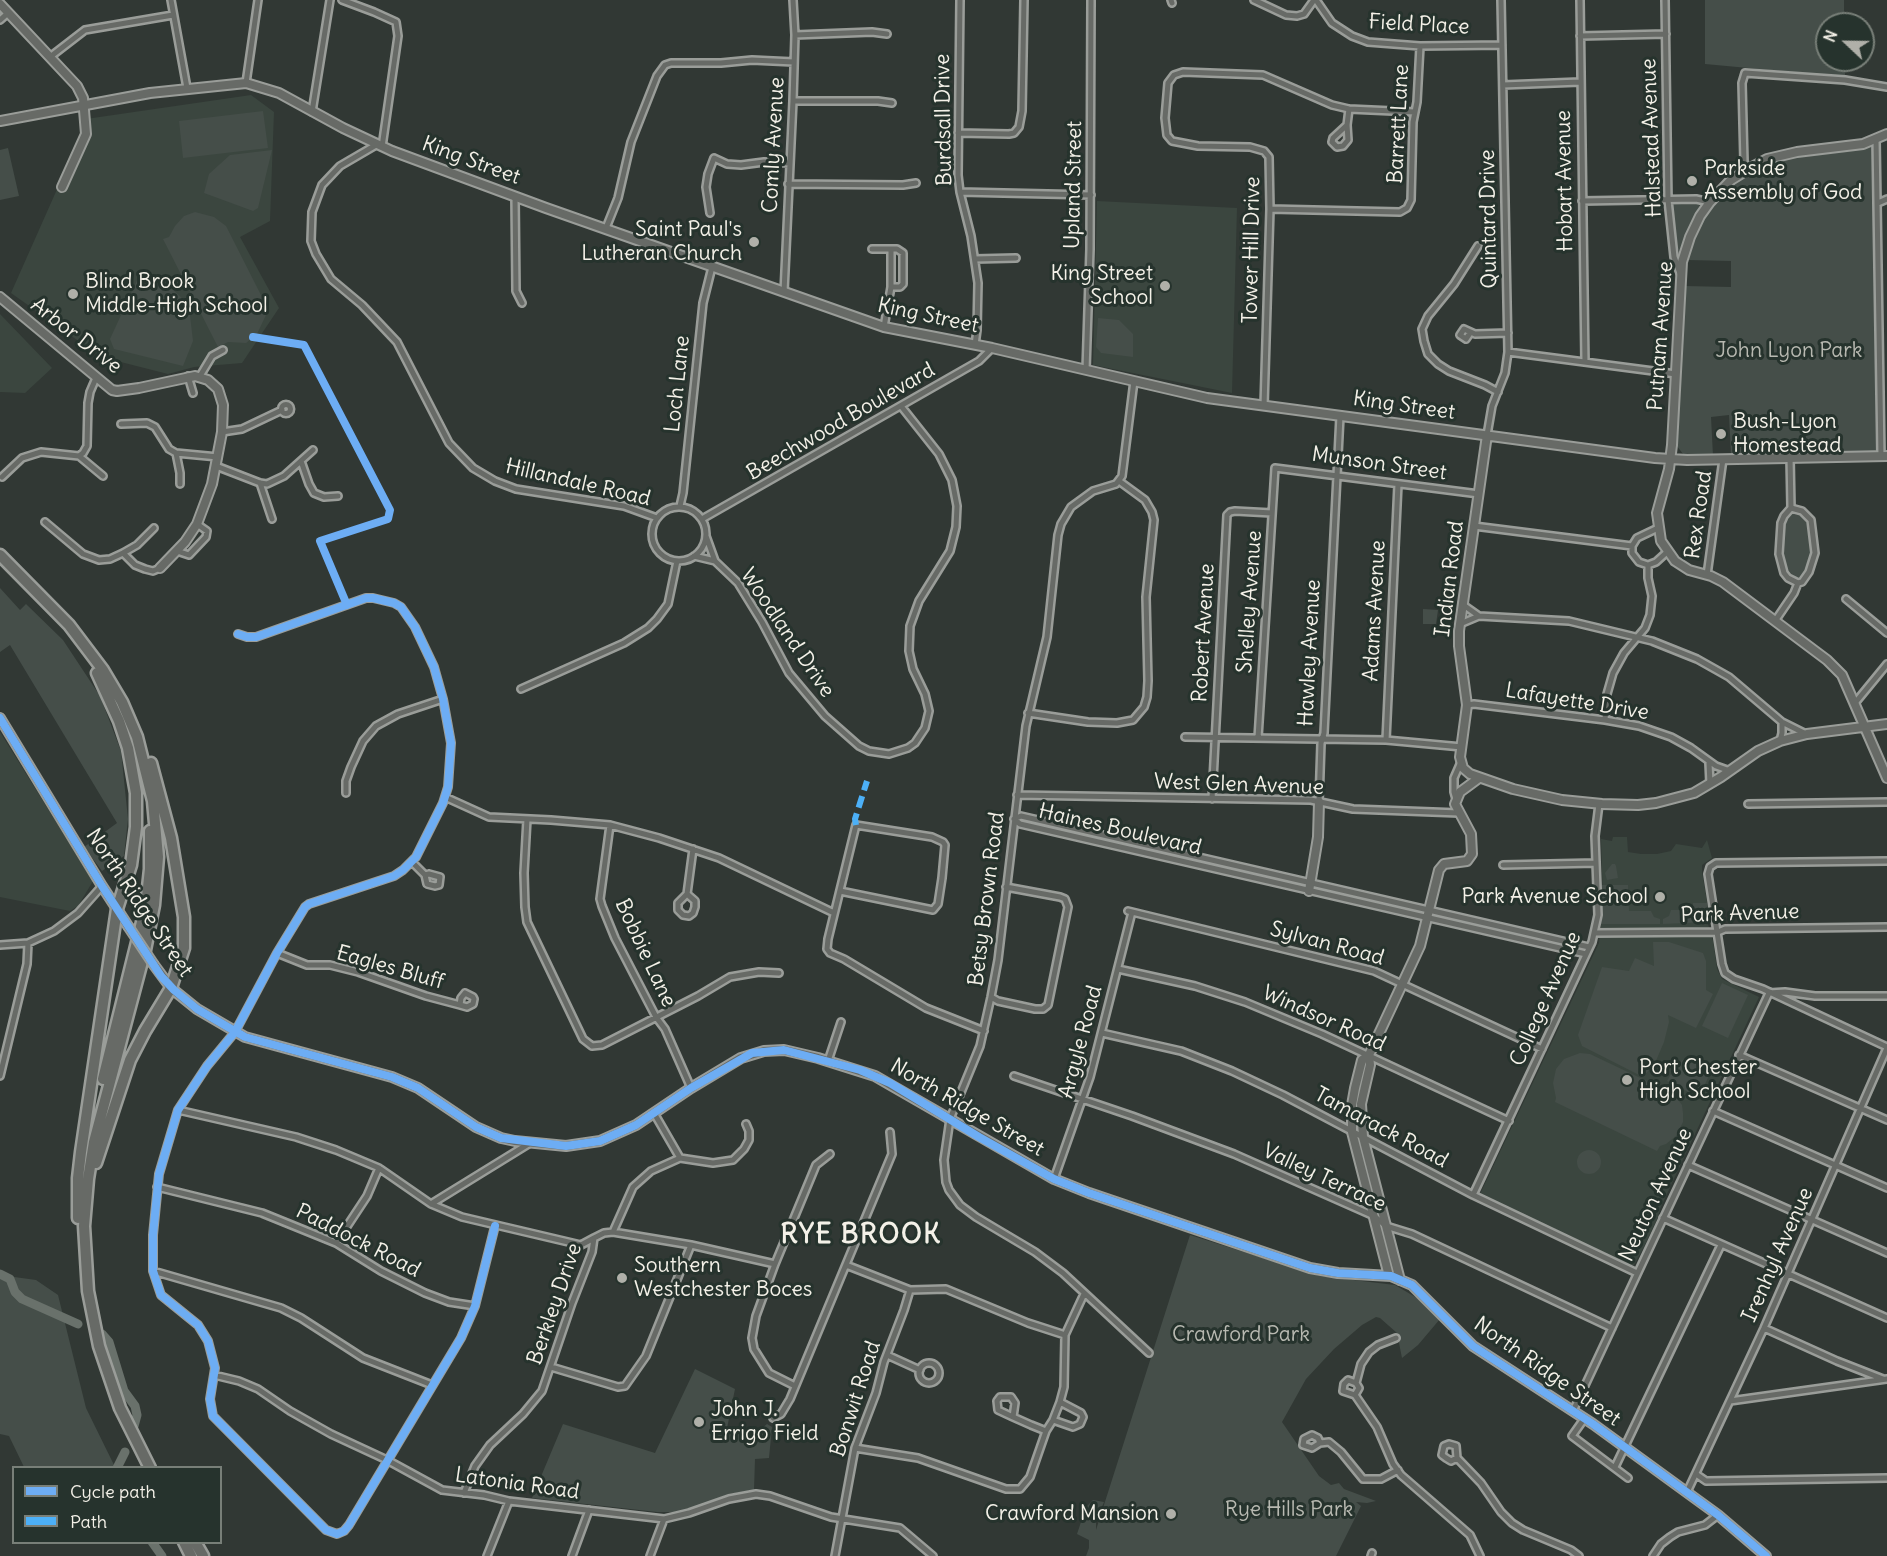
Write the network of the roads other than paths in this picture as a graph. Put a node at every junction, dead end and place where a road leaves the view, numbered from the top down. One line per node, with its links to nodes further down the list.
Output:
1 (171, 0): 16 (street)
2 (258, 0): 27 (street)
3 (330, 0): 35 (street)
4 (342, 0): 42 (street)
5 (793, 0): 20 (street, Comly Avenue)
6 (960, 0): 39 (street, Burdsall Drive)
7 (1024, 0): 39 (street)
8 (1091, 0): 49 (street, Upland Street)
9 (1254, 0): 10 (street)
10 (1315, 0): 23 (street, Field Place)
11 (1501, 0): 22 (street, Quintard Drive)
12 (1580, 0): 21 (street, Hobart Avenue)
13 (1665, 0): 19 (street, Halstead Avenue)
14 (0, 4): 15 (street)
15 (8, 13): 17 (street); 24 (street)
16 (173, 15): 24 (street); 30 (street)
17 (0, 20)
18 (887, 34): 20 (street)
19 (1666, 34): 21 (street); 52 (street, Halstead Avenue)
20 (795, 35): 25 (street, Comly Avenue)
21 (1580, 36): 26 (street, Hobart Avenue)
22 (1502, 45): 23 (street, Field Place); 28 (street, Quintard Drive)
23 (1420, 46): 36 (street, Barrett Lane)
24 (50, 57): 33 (street)
25 (794, 62): 31 (street, Comly Avenue); 58 (street)
26 (1580, 82): 28 (street); 53 (street, Hobart Avenue)
27 (246, 83): 30 (street, King Street); 35 (street, King Street)
28 (1503, 85): 72 (street, Quintard Drive)
29 (1887, 87): 44 (street)
30 (188, 88): 33 (street, King Street)
31 (793, 101): 32 (street); 43 (street, Comly Avenue)
32 (892, 103)
33 (85, 106): 37 (street, King Street); 47 (street)
34 (1349, 109): 36 (street, Tower Hill Drive); 38 (street); 56 (street, Tower Hill Drive)
35 (312, 112): 42 (street, King Street)
36 (1415, 112): 56 (street, Barrett Lane)
37 (0, 121)
38 (1347, 125)
39 (958, 133): 48 (street, Burdsall Drive)
40 (1887, 134): 41 (street, Putnam Avenue)
41 (1876, 139): 44 (street, Putnam Avenue); 55 (street)
42 (379, 146): 50 (street, King Street); 118 (street, Hillandale Road)
43 (789, 163): 46 (street, Comly Avenue); 57 (street)
44 (1746, 170): 54 (street, Putnam Avenue)
45 (916, 183): 46 (street)
46 (788, 184): 67 (street, Comly Avenue)
47 (62, 187)
48 (960, 192): 49 (street); 63 (street, Burdsall Drive)
49 (1091, 195): 78 (street, Upland Street)
50 (515, 197): 58 (street, King Street); 69 (street)
51 (1887, 199): 55 (street)
52 (1668, 200): 53 (street); 54 (street); 65 (street, Halstead Avenue)
53 (1582, 201): 77 (street, Hobart Avenue)
54 (1710, 202): 65 (street, Putnam Avenue)
55 (1878, 202): 84 (street)
56 (1270, 209): 88 (street, Tower Hill Drive)
57 (710, 213)
58 (606, 228): 64 (street, King Street)
59 (1478, 246): 87 (street)
60 (872, 249): 61 (street)
61 (891, 249): 66 (street); 66 (street)
62 (1016, 258): 63 (street)
63 (975, 259): 73 (street, Burdsall Drive)
64 (712, 267): 67 (street, King Street); 115 (street, Loch Lane)
65 (1681, 275): 79 (street, Putnam Avenue)
66 (891, 287): 70 (street)
67 (784, 292): 70 (street, King Street)
68 (0, 297): 82 (street, Arbor Drive)
69 (522, 303)
70 (884, 327): 73 (street, King Street)
71 (1470, 333): 72 (street)
72 (1508, 333): 76 (street, Quintard Drive)
73 (975, 345): 74 (street, King Street)
74 (992, 348): 78 (street, King Street); 89 (street, Beechwood Boulevard)
75 (223, 350): 81 (street)
76 (1508, 352): 77 (street); 87 (street, Quintard Drive)
77 (1585, 362): 79 (street)
78 (1086, 370): 83 (street, King Street)
79 (1676, 374): 101 (street, Putnam Avenue)
80 (188, 376): 81 (street, Arbor Drive); 82 (street, Arbor Drive); 86 (street)
81 (200, 376): 93 (street)
82 (96, 378): 97 (street)
83 (1134, 381): 88 (street, King Street); 109 (street)
84 (1880, 389): 85 (street); 98 (street)
85 (1887, 389)
86 (193, 393)
87 (1498, 393): 94 (street, Quintard Drive)
88 (1264, 405): 91 (street, King Street)
89 (901, 406): 120 (street, Beechwood Boulevard); 134 (street, Woodland Drive)
90 (282, 410): 93 (street)
91 (1340, 416): 94 (street, King Street); 107 (street, Hawley Avenue)
92 (121, 424): 96 (street)
93 (222, 432): 99 (street)
94 (1486, 435): 101 (street, King Street); 113 (street, Indian Road)
95 (313, 450): 103 (street)
96 (176, 453): 99 (street); 111 (street)
97 (79, 456): 106 (street); 108 (street)
98 (1884, 456): 100 (street, King Street)
99 (218, 457): 104 (street)
100 (1790, 457): 102 (street, King Street); 116 (street)
101 (1670, 459): 102 (street, King Street); 125 (street, Putnam Avenue)
102 (1723, 459): 138 (street, Rex Road)
103 (301, 460): 110 (street); 114 (street)
104 (216, 466): 110 (street); 122 (street)
105 (1275, 468): 107 (street, Munson Street); 117 (street, Shelley Avenue)
106 (103, 476)
107 (1337, 476): 112 (street, Munson Street); 164 (street, Hawley Avenue)
108 (2, 477)
109 (1119, 481): 154 (street, Betsy Brown Road); 154 (street)
110 (260, 483): 119 (street)
111 (180, 484)
112 (1398, 484): 113 (street, Munson Street); 165 (street, Adams Avenue)
113 (1479, 494): 123 (street, Indian Road)
114 (338, 496)
115 (680, 506): 118 (street); 120 (street)
116 (1791, 508): 139 (street); 139 (street)
117 (1272, 513): 162 (street, Robert Avenue); 163 (street, Shelley Avenue)
118 (657, 518): 133 (street)
119 (272, 519)
120 (702, 519): 126 (street)
121 (45, 522): 130 (street)
122 (197, 524): 128 (street); 128 (street)
123 (1474, 526): 127 (street); 141 (street, Indian Road)
124 (154, 528): 130 (street)
125 (1658, 528): 127 (street); 129 (street)
126 (706, 536): 132 (street); 134 (street, Woodland Drive)
127 (1632, 546): 136 (street)
128 (177, 551): 137 (street)
129 (1667, 552): 136 (street); 138 (street)
130 (123, 553): 137 (street)
131 (0, 555): 149 (highway)
132 (694, 556): 133 (street); 134 (street, Woodland Drive)
133 (677, 561): 150 (street)
134 (715, 561)
135 (0, 564): 149 (highway)
136 (1648, 566): 147 (street)
137 (160, 568)
138 (1707, 575): 143 (street)
139 (1798, 583): 143 (street)
140 (1846, 599): 145 (street)
141 (1462, 604): 142 (street); 144 (street, Indian Road)
142 (1479, 616): 144 (street); 147 (street)
143 (1775, 621): 152 (street)
144 (1460, 625): 153 (street, Indian Road)
145 (1887, 633)
146 (238, 634): 151 (street)
147 (1638, 638): 156 (street); 157 (street)
148 (1887, 664): 152 (street)
149 (100, 671): 198 (highway); 213 (highway); 259 (highway); 270 (highway)
150 (522, 689)
151 (443, 699): 174 (street); 176 (street)
152 (1856, 703): 159 (street)
153 (1467, 705): 156 (street, Lafayette Drive); 167 (street, Indian Road)
154 (1028, 713): 175 (street, Betsy Brown Road)
155 (0, 718): 193 (street, North Ridge Street)
156 (1605, 720): 169 (street, Lafayette Drive)
157 (1782, 722): 160 (street); 166 (street)
158 (1887, 724): 159 (street)
159 (1865, 727): 160 (street); 172 (street)
160 (1807, 734): 166 (street)
161 (1185, 736): 162 (street)
162 (1215, 738): 163 (street); 177 (street, Robert Avenue)
163 (1258, 738): 164 (street)
164 (1323, 739): 165 (street); 179 (street, Hawley Avenue)
165 (1386, 740): 167 (street)
166 (1780, 741): 170 (street)
167 (1462, 747): 168 (street, Indian Road)
168 (1461, 762): 171 (street); 178 (street, Indian Road)
169 (1709, 763): 170 (street, Lafayette Drive); 173 (street)
170 (1730, 771): 173 (street)
171 (1479, 778): 178 (street); 181 (street)
172 (1887, 778)
173 (1710, 784): 181 (street)
174 (346, 793)
175 (1017, 795): 177 (street, West Glen Avenue); 185 (street, Betsy Brown Road)
176 (445, 797): 184 (street); 189 (street)
177 (1212, 799): 179 (street, West Glen Avenue)
178 (1456, 799): 183 (street, Indian Road)
179 (1320, 802): 183 (street, West Glen Avenue); 195 (street, Hawley Avenue)
180 (1887, 802): 182 (street)
181 (1599, 804): 190 (street, College Avenue)
182 (1748, 804)
183 (1459, 813): 201 (street, Indian Road)
184 (527, 819): 186 (street); 220 (street)
185 (1014, 819): 194 (street, Betsy Brown Road); 195 (street, Haines Boulevard)
186 (610, 825): 187 (street); 220 (street, Bobbie Lane)
187 (693, 849): 197 (street); 200 (street)
188 (1887, 861): 203 (street)
189 (412, 862): 192 (street); 208 (street)
190 (1596, 863): 191 (street); 204 (street, College Avenue)
191 (1503, 865)
192 (425, 875)
193 (102, 886): 198 (street, North Ridge Street); 205 (street)
194 (1006, 887): 217 (street, Betsy Brown Road); 217 (street)
195 (1310, 887): 201 (street, Haines Boulevard)
196 (840, 891): 196 (street); 200 (street)
197 (687, 894)
198 (117, 909): 213 (street, North Ridge Street, bridge); 259 (highway)
199 (1130, 911): 210 (street, Argyle Road); 212 (street, Sylvan Road)
200 (834, 913): 222 (street)
201 (1427, 914): 207 (street, Haines Boulevard); 209 (street, Haines Boulevard); 212 (street)
202 (1887, 927): 203 (street, Park Avenue)
203 (1718, 932): 204 (street, Park Avenue); 214 (street)
204 (1594, 933): 207 (street, College Avenue)
205 (28, 943): 206 (street); 226 (street)
206 (0, 945)
207 (1589, 947): 209 (street, College Avenue)
208 (277, 953): 218 (street, Eagles Bluff); 223 (street)
209 (1586, 954): 228 (street, College Avenue)
210 (1118, 969): 224 (street, Argyle Road); 230 (street, Windsor Road)
211 (779, 973): 220 (street)
212 (1403, 984): 228 (street, Sylvan Road); 230 (street)
213 (171, 987): 223 (street, North Ridge Street); 270 (highway)
214 (1769, 993): 215 (street); 219 (street); 229 (street, Neuton Avenue)
215 (1815, 996): 216 (street); 219 (street)
216 (1887, 996)
217 (991, 997): 222 (street, Betsy Brown Road)
218 (460, 1005)
219 (1802, 1008): 227 (street)
220 (656, 1017): 234 (street, Bobbie Lane)
221 (841, 1022): 231 (street)
222 (984, 1031): 240 (street, Betsy Brown Road)
223 (235, 1032): 237 (street); 247 (street, North Ridge Street)
224 (1102, 1033): 235 (street, Argyle Road); 245 (street, Tamarack Road)
225 (0, 1034): 226 (street)
226 (9, 1037): 232 (street)
227 (1887, 1047): 236 (street, Irenhyl Avenue)
228 (1542, 1049): 241 (street, College Avenue)
229 (1739, 1055): 236 (street); 238 (street, Neuton Avenue)
230 (1369, 1056): 241 (street, Windsor Road); 245 (street); 246 (street)
231 (828, 1061): 234 (street, North Ridge Street); 240 (street, North Ridge Street)
232 (0, 1076)
233 (1014, 1076): 235 (street, Valley Terrace)
234 (691, 1088): 239 (street, North Ridge Street)
235 (1083, 1099): 253 (street, Argyle Road); 258 (street, Valley Terrace)
236 (1860, 1109): 242 (street); 251 (street, Irenhyl Avenue)
237 (178, 1110): 252 (street); 254 (street)
238 (1713, 1111): 250 (street, Neuton Avenue); 251 (street)
239 (654, 1113): 247 (street, North Ridge Street); 249 (street)
240 (950, 1119): 253 (street, North Ridge Street); 279 (street, Betsy Brown Road)
241 (1509, 1120): 256 (street, College Avenue)
242 (1887, 1120)
243 (746, 1124): 249 (street)
244 (890, 1132): 272 (street)
245 (1352, 1132): 246 (street, Tamarack Road); 258 (street)
246 (1363, 1137): 256 (street, Tamarack Road); 263 (street)
247 (532, 1142): 257 (street)
248 (830, 1154): 271 (street)
249 (680, 1158): 264 (street, Berkley Drive)
250 (1689, 1165): 260 (street, Neuton Avenue); 261 (street)
251 (1836, 1165): 255 (street); 261 (street, Irenhyl Avenue)
252 (379, 1168): 257 (street); 266 (street)
253 (1054, 1179): 276 (street, North Ridge Street)
254 (157, 1187): 266 (street, Paddock Road); 273 (street)
255 (1887, 1188)
256 (1473, 1195): 274 (street, Tamarack Road)
257 (431, 1204): 262 (street)
258 (1374, 1216): 263 (street, Valley Terrace); 276 (street)
259 (78, 1218): 309 (highway)
260 (1663, 1218): 268 (street); 274 (street, Neuton Avenue)
261 (1812, 1219): 269 (street); 275 (street, Irenhyl Avenue)
262 (495, 1226): 265 (street); 280 (street)
263 (1386, 1226): 277 (street); 282 (street, Valley Terrace)
264 (613, 1232): 265 (street, Berkley Drive); 267 (street)
265 (594, 1238): 288 (street, Berkley Drive)
266 (336, 1243): 280 (street, Paddock Road)
267 (691, 1245): 271 (street); 288 (street)
268 (1722, 1245): 275 (street); 305 (street)
269 (1887, 1253)
270 (85, 1254): 310 (highway)
271 (775, 1264): 294 (street)
272 (846, 1266): 278 (street); 294 (street)
273 (153, 1271): 290 (street); 293 (street)
274 (1638, 1273): 282 (street, Neuton Avenue)
275 (1788, 1274): 281 (street); 283 (street, Irenhyl Avenue)
276 (1389, 1276): 277 (street, North Ridge Street)
277 (1400, 1280): 298 (street, North Ridge Street)
278 (910, 1290): 284 (street); 287 (street, Bonwit Road)
279 (1084, 1294): 284 (street); 286 (street, Betsy Brown Road)
280 (475, 1306): 293 (street)
281 (1887, 1318)
282 (1612, 1328): 298 (street, Neuton Avenue)
283 (1764, 1328): 291 (street); 296 (street, Irenhyl Avenue)
284 (1065, 1335): 297 (street)
285 (1396, 1338): 292 (street)
286 (1149, 1353)
287 (887, 1355): 289 (street); 306 (street, Bonwit Road)
288 (551, 1367): 316 (street, Berkley Drive)
289 (920, 1370)
290 (214, 1375): 308 (street, Latonia Road); 308 (street)
291 (1886, 1380): 296 (street)
292 (1356, 1383): 295 (street); 295 (street)
293 (432, 1385): 308 (street)
294 (795, 1386): 300 (street)
295 (1352, 1394): 312 (street)
296 (1730, 1401): 313 (street, Irenhyl Avenue)
297 (1060, 1402): 302 (street); 302 (street)
298 (1573, 1411): 301 (street, North Ridge Street)
299 (1013, 1417): 303 (street)
300 (773, 1418)
301 (1584, 1419): 305 (street, North Ridge Street); 311 (street)
302 (1053, 1420): 303 (street)
303 (1046, 1431): 306 (street)
304 (1320, 1443): 312 (street)
305 (1623, 1447): 311 (street); 317 (street, North Ridge Street)
306 (855, 1448): 321 (street, Bonwit Road)
307 (1457, 1458): 329 (street)
308 (387, 1460): 316 (street, Latonia Road)
309 (142, 1466)
310 (149, 1466)
311 (1615, 1467): 314 (street)
312 (1398, 1470): 328 (street)
313 (1696, 1474): 315 (street); 317 (street, Irenhyl Avenue)
314 (1629, 1478)
315 (1887, 1478)
316 (464, 1492): 318 (street, Latonia Road)
317 (1687, 1492): 320 (street, North Ridge Street)
318 (509, 1502): 319 (street, Latonia Road); 323 (street)
319 (589, 1510): 322 (street, Latonia Road); 324 (street)
320 (1718, 1515): 330 (street); 331 (street, North Ridge Street)
321 (843, 1518): 322 (street); 326 (street, Bonwit Road); 327 (street)
322 (664, 1519): 325 (street)
323 (487, 1556)
324 (572, 1556)
325 (650, 1556)
326 (835, 1556)
327 (933, 1556)
328 (1480, 1556)
329 (1579, 1556)
330 (1653, 1556)
331 (1766, 1556)

